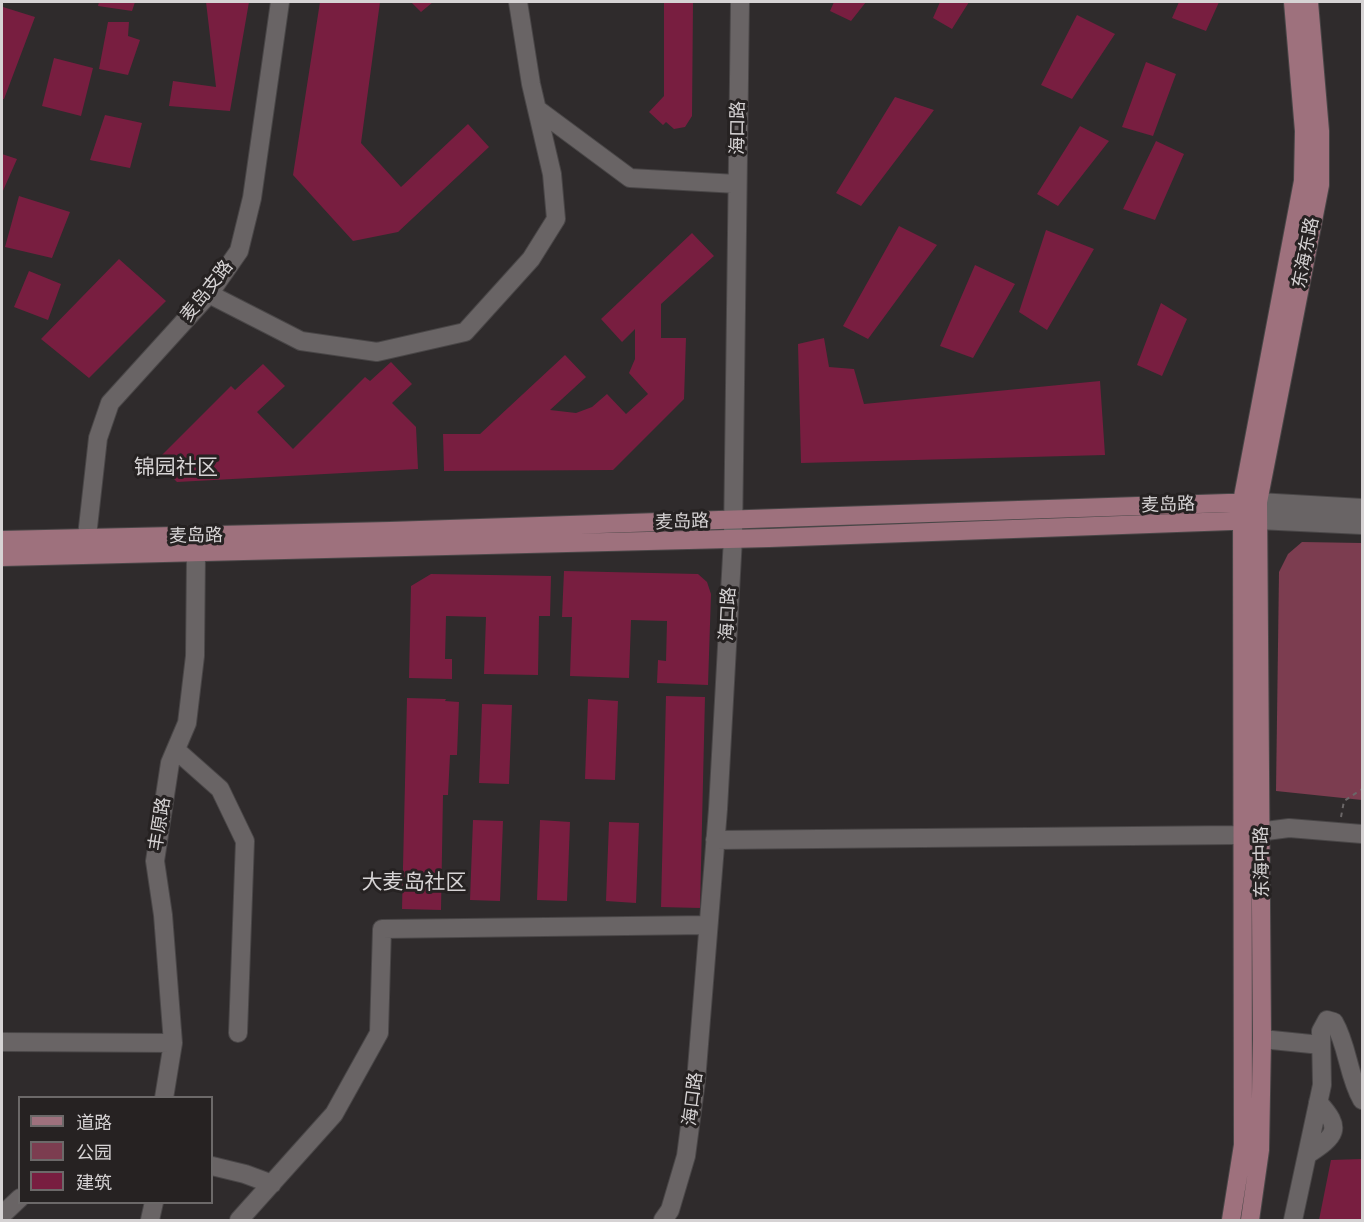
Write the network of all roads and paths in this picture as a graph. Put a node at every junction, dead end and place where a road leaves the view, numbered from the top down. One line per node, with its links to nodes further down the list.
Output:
1 (280, 2): 8 (street, 麦岛支路)
2 (518, 2): 6 (street)
3 (740, 2): 7 (street, 海口路)
4 (1293, 2): 10 (main road, 东海东路)
5 (1309, 2): 10 (main road, 东海东路)
6 (537, 109): 7 (street); 8 (street)
7 (737, 184): 12 (street, 海口路)
8 (209, 294): 14 (street, 麦岛支路)
9 (1362, 508): 10 (street, 麦岛路)
10 (1250, 511): 11 (street, 麦岛路); 12 (main road, 麦岛路); 19 (main road, 东海中路); 22 (main road, 东海中路)
11 (1362, 525)
12 (733, 529): 14 (main road, 麦岛路); 15 (main road, 麦岛路); 23 (street, 海口路)
13 (2, 540): 14 (main road, 麦岛路)
14 (85, 547): 15 (main road, 麦岛路); 16 (main road, 麦岛路)
15 (196, 554): 17 (street, 丰原路)
16 (2, 557)
17 (176, 750): 25 (street); 28 (street, 丰原路)
18 (1361, 790): 20 (path)
19 (1262, 831): 20 (street); 22 (street); 26 (main road, 东海中路)
20 (1339, 832): 21 (street)
21 (1362, 834)
22 (1243, 835): 23 (street); 40 (main road, 东海中路)
23 (715, 840): 24 (street, 海口路)
24 (708, 925): 33 (street); 39 (street, 海口路)
25 (238, 1033)
26 (1262, 1039): 29 (street); 41 (main road, 东海中路)
27 (2, 1042): 28 (street)
28 (173, 1043): 30 (street, 丰原路)
29 (1321, 1045): 31 (street); 42 (street)
30 (164, 1096)
31 (1362, 1100)
32 (213, 1166): 33 (street)
33 (272, 1184): 38 (street)
34 (18, 1200): 36 (street)
35 (154, 1204): 37 (street)
36 (2, 1215)
37 (150, 1221)
38 (239, 1221)
39 (663, 1221)
40 (1231, 1221)
41 (1250, 1221)
42 (1293, 1221)

